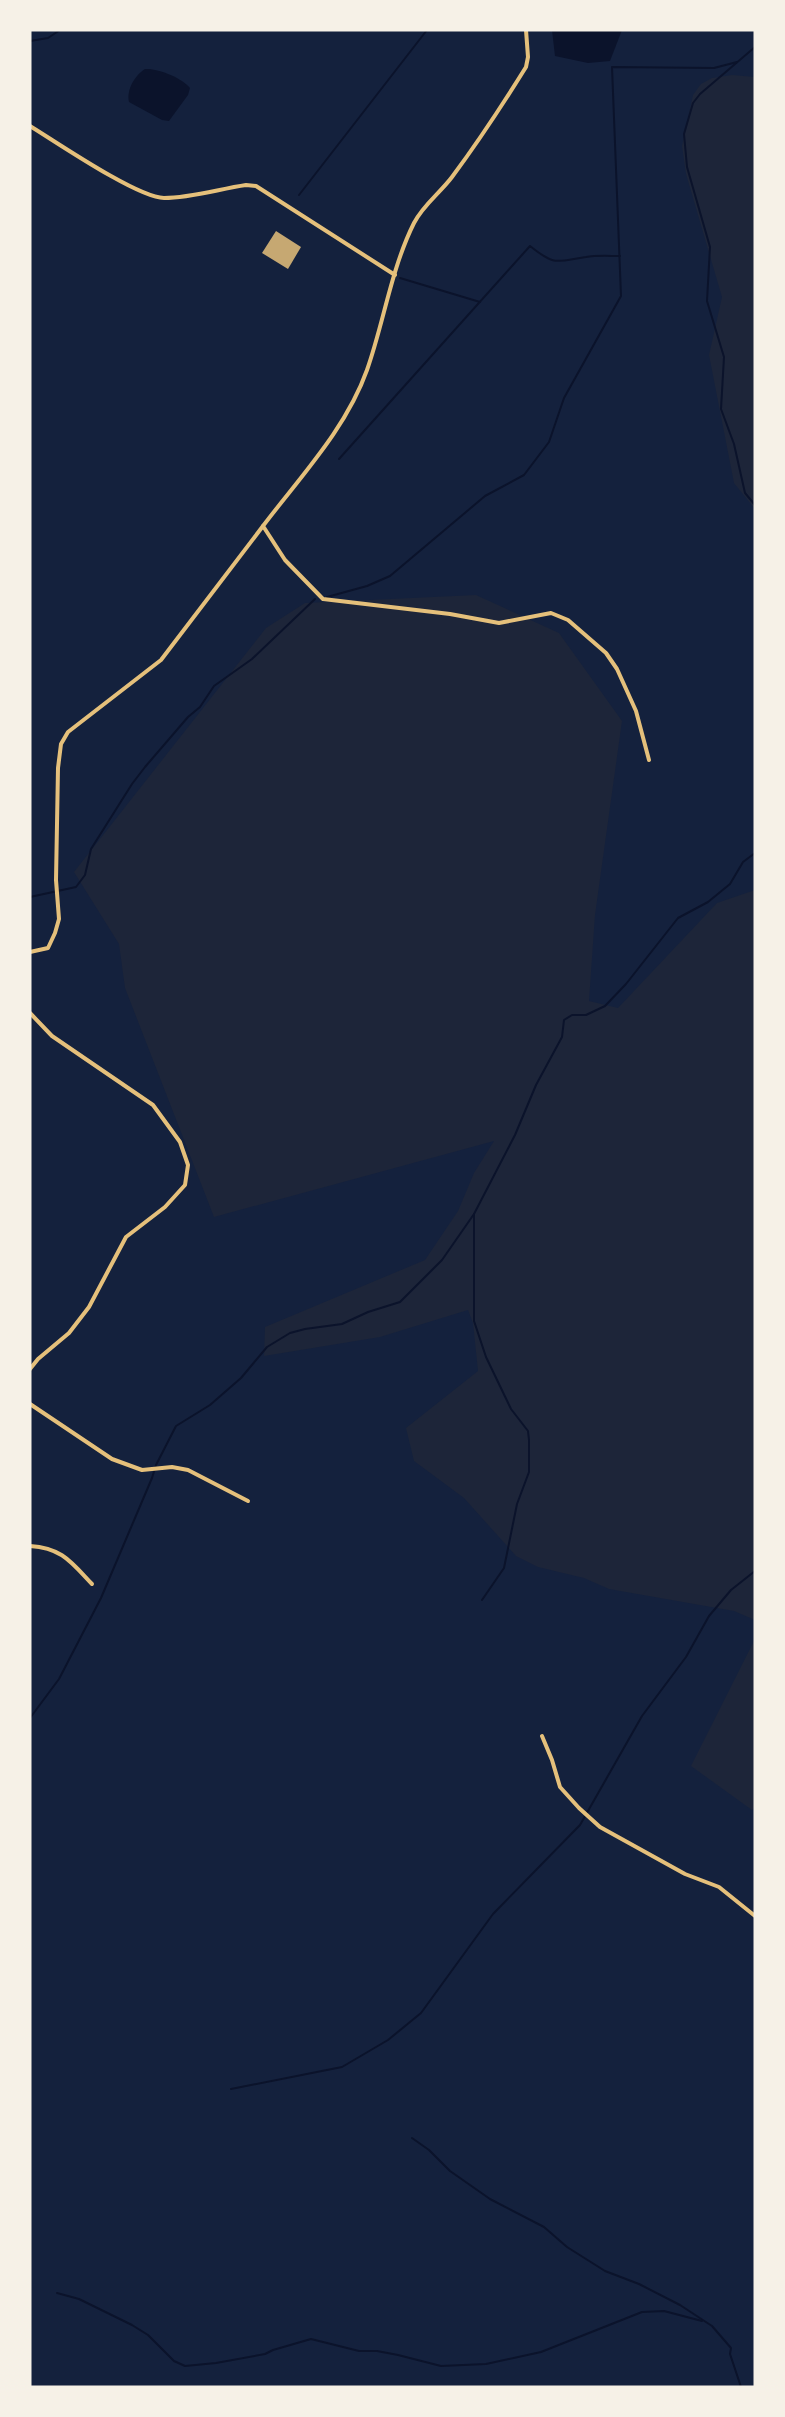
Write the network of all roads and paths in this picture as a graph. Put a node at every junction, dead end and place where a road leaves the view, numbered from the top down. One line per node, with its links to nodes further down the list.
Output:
1 (526, 30): 3 (street)
2 (30, 126): 3 (street)
3 (395, 275): 4 (street)
4 (263, 526): 5 (street); 6 (street)
5 (649, 760)
6 (30, 952)
7 (30, 1013): 8 (street)
8 (30, 1369)
9 (30, 1404): 10 (street)
10 (248, 1501)
11 (30, 1546): 12 (street)
12 (92, 1584)
13 (542, 1736): 14 (street)
14 (755, 1916)

